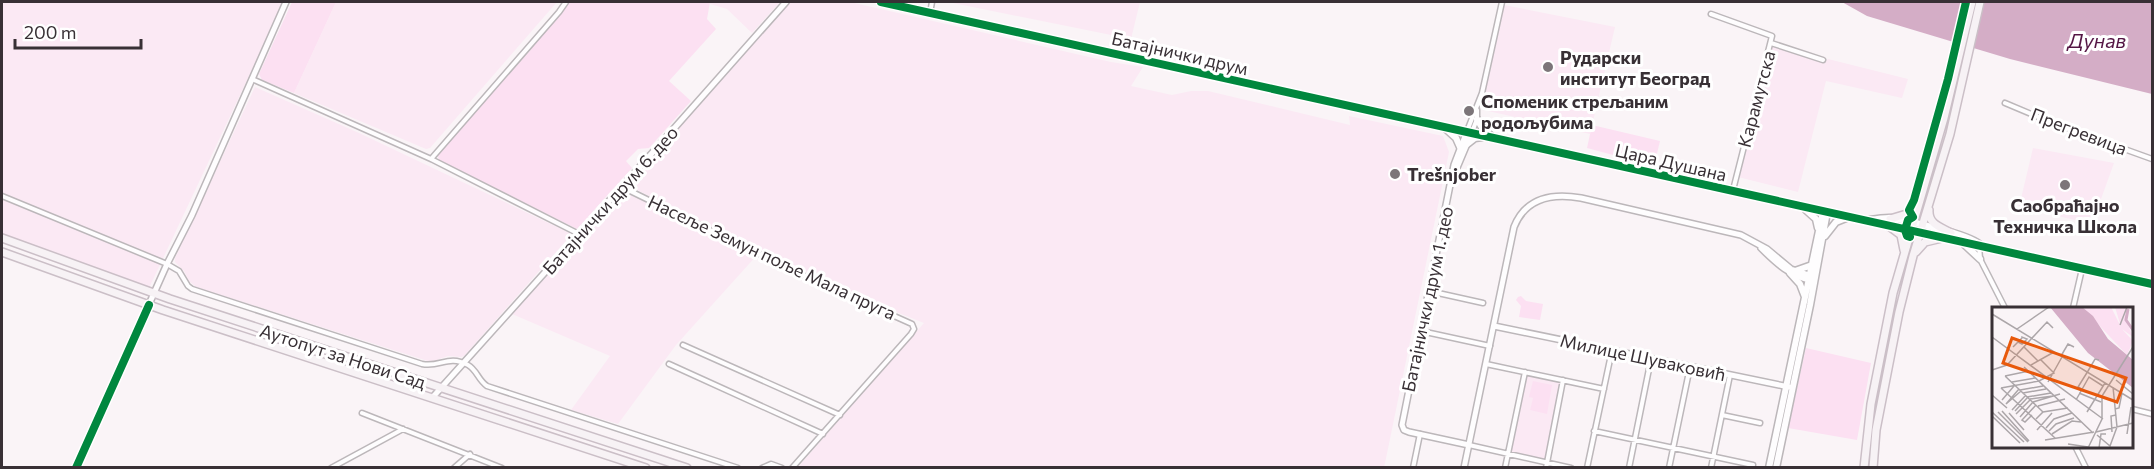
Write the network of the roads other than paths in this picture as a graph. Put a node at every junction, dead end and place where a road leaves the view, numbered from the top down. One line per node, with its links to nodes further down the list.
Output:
1 (286, 2): 13 (street)
2 (566, 2): 21 (street)
3 (786, 2): 23 (street, Батајнички друм 6. део)
4 (881, 2): 9 (main road, Батајнички друм)
5 (932, 2): 9 (street)
6 (1502, 2): 15 (street)
7 (1972, 2): 26 (main road)
8 (1980, 2): 27 (main road)
9 (930, 13): 17 (main road, Батајнички друм)
10 (1711, 14): 11 (street, Карамутска)
11 (1772, 43): 12 (street); 24 (street, Карамутска)
12 (1823, 60)
13 (252, 79): 21 (street); 46 (street)
14 (2005, 104): 22 (street, Прегревица)
15 (1477, 110): 16 (street); 18 (street)
16 (1477, 119): 18 (street); 19 (main road)
17 (1442, 126): 18 (main road, Батајнички друм); 20 (main road)
18 (1470, 132): 19 (main road, Цара Душана); 20 (street, Батајнички друм 1. део)
19 (1491, 136): 20 (main road); 24 (main road, Цара Душана)
20 (1463, 146): 52 (street, Батајнички друм 1. део)
21 (431, 159): 36 (street)
22 (2152, 159)
23 (622, 187): 36 (street, Батајнички друм 6. део); 81 (street, Насеље Земун поље Мала пруга)
24 (1732, 191): 28 (main road, Цара Душана)
25 (2, 196): 46 (street)
26 (1922, 196): 31 (main road); 32 (main road)
27 (1931, 198): 34 (main road); 35 (main road)
28 (1804, 207): 29 (main road, Цара Душана); 33 (main road)
29 (1825, 212): 30 (main road, Цара Душана); 33 (main road); 41 (main road)
30 (1848, 217): 31 (main road, Цара Душана); 41 (main road)
31 (1890, 222): 32 (main road, Цара Душана); 43 (main road)
32 (1912, 228): 34 (main road, Цара Душана); 43 (main road)
33 (1819, 230): 47 (main road)
34 (1921, 230): 35 (main road, Цара Душана); 38 (main road, Цара Душана); 44 (main road)
35 (1951, 233): 40 (main road, Цара Душана)
36 (579, 234): 67 (street, Батајнички друм 6. део)
37 (2, 238): 53 (main road, Аутопут за Нови Сад)
38 (1942, 238): 39 (main road, Цара Душана); 44 (main road)
39 (1962, 243): 40 (main road, Цара Душана); 45 (main road)
40 (1979, 244): 45 (street); 48 (main road, Цара Душана)
41 (1822, 245): 50 (main road)
42 (2, 252): 56 (main road, Аутопут за Нови Сад)
43 (1904, 254): 64 (main road)
44 (1912, 256): 66 (main road)
45 (1980, 259): 57 (street)
46 (167, 264): 53 (street); 67 (street)
47 (1812, 265): 49 (main road); 50 (main road)
48 (2082, 269): 51 (main road, Цара Душана); 58 (street)
49 (1792, 272): 50 (street); 54 (main road); 59 (street)
50 (1813, 278): 54 (main road); 74 (main road)
51 (2152, 284)
52 (1429, 291): 55 (street); 60 (street, Батајнички друм 1. део)
53 (154, 293): 56 (street); 75 (main road, Аутопут за Нови Сад)
54 (1805, 299): 74 (main road)
55 (1483, 303)
56 (149, 304): 77 (main road, Аутопут за Нови Сад); 97 (street)
57 (2004, 307)
58 (2073, 307)
59 (1494, 326): 62 (street); 63 (street, Милице Шуваковић)
60 (1421, 331): 62 (street); 87 (street, Батајнички друм 1. део)
61 (683, 345): 81 (street)
62 (1490, 346): 68 (street)
63 (1612, 350): 65 (street, Милице Шуваковић); 76 (street)
64 (1880, 358): 66 (main road); 117 (main road)
65 (1651, 359): 70 (street, Милице Шуваковић); 88 (street)
66 (1889, 360): 118 (main road)
67 (463, 363): 75 (street, Батајнички друм 6. део); 103 (street)
68 (1486, 363): 71 (street); 89 (street)
69 (669, 364): 86 (street)
70 (1690, 367): 72 (street, Милице Шуваковић); 90 (street)
71 (1525, 372): 73 (street); 93 (street)
72 (1730, 375): 74 (street, Милице Шуваковић); 82 (street)
73 (1563, 380): 76 (street); 95 (street)
74 (1789, 387): 115 (main road); 116 (main road)
75 (441, 388): 77 (street, Батајнички друм 6. део); 102 (main road, Аутопут за Нови Сад)
76 (1604, 389): 85 (street)
77 (432, 398): 101 (main road, Аутопут за Нови Сад)
78 (2133, 409): 80 (street)
79 (362, 413): 84 (street)
80 (2152, 414)
81 (840, 415): 86 (street, Насеље Земун поље Мала пруга)
82 (1722, 415): 83 (street); 94 (street)
83 (1760, 423)
84 (404, 429): 92 (street); 98 (street)
85 (1594, 431): 88 (street); 111 (street)
86 (822, 434): 106 (street, Насеље Земун поље Мала пруга)
87 (1420, 434): 89 (street); 107 (street)
88 (1635, 440): 90 (street); 112 (street)
89 (1469, 445): 93 (street); 108 (street)
90 (1673, 448): 94 (street); 113 (street)
91 (2076, 448): 119 (street)
92 (470, 454): 99 (street); 100 (street)
93 (1508, 454): 95 (street); 109 (street)
94 (1713, 457): 96 (street); 114 (street)
95 (1546, 465): 110 (street)
96 (1753, 465)
97 (76, 468)
98 (331, 468)
99 (454, 468)
100 (502, 468)
101 (646, 468)
102 (687, 468)
103 (738, 468)
104 (762, 468): 105 (street)
105 (782, 468)
106 (792, 468)
107 (1413, 468)
108 (1464, 468)
109 (1505, 468)
110 (1571, 468)
111 (1587, 468)
112 (1629, 468)
113 (1669, 468)
114 (1711, 468)
115 (1768, 468)
116 (1776, 468)
117 (1864, 468)
118 (1873, 468)
119 (2086, 468)

